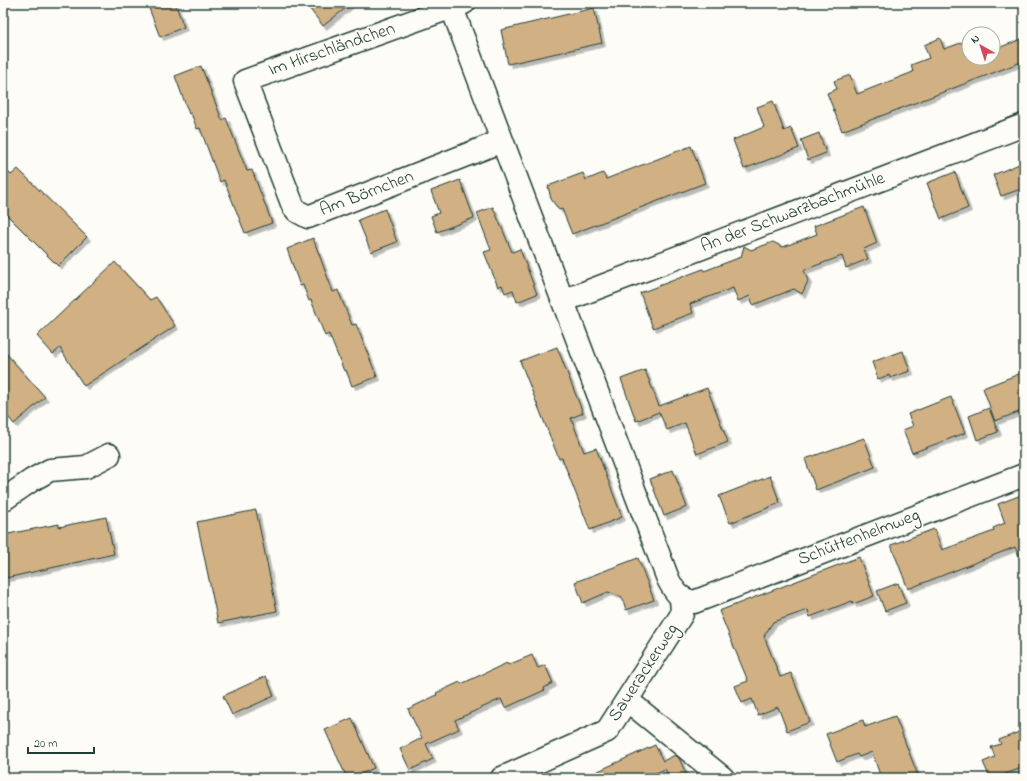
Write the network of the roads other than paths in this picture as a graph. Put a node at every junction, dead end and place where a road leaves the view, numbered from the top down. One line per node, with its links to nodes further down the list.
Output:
1 (458, 5): 2 (street, Im Hirschländchen); 4 (street)
2 (245, 81): 4 (street, Am Börnchen)
3 (1024, 125): 5 (street, An der Schwarzbachmühle)
4 (502, 141): 5 (street)
5 (563, 301): 9 (street)
6 (109, 455): 8 (street)
7 (1024, 475): 9 (street, Schüttenhelmweg)
8 (3, 500)
9 (687, 600): 10 (street, Sauerackerweg)
10 (627, 700): 11 (street, Sauerackerweg); 12 (street)
11 (502, 778)
12 (723, 778)

